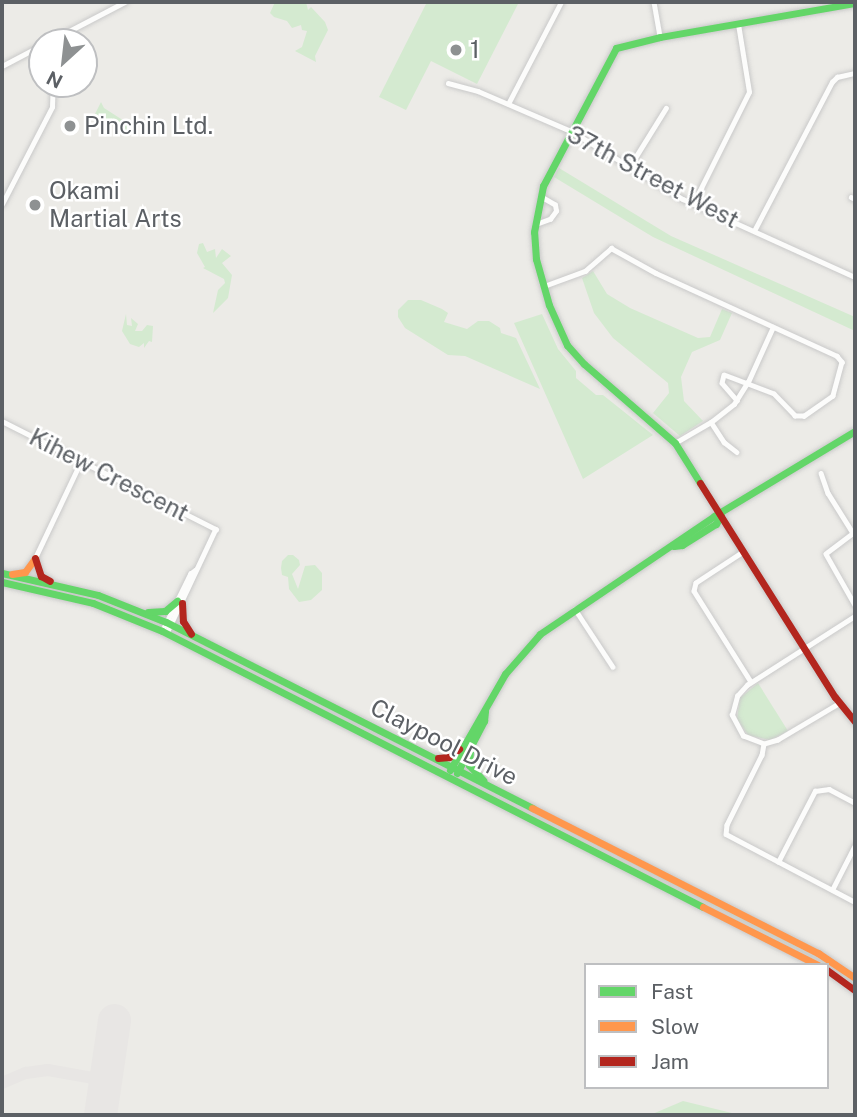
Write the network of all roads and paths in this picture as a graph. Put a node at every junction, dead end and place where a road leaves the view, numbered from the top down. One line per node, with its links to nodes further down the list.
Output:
1 (125, 2): 7 (street)
2 (561, 2): 14 (street)
3 (654, 2): 8 (street)
4 (855, 3): 5 (main road)
5 (813, 6): 6 (main road)
6 (738, 24): 8 (main road); 20 (street)
7 (75, 28)
8 (660, 37): 16 (main road)
9 (28, 53): 10 (street)
10 (2, 66)
11 (855, 73): 22 (street)
12 (448, 83): 14 (street, 37th Street West)
13 (52, 98): 19 (street)
14 (508, 104): 16 (street, 37th Street West)
15 (666, 108): 17 (street)
16 (571, 131): 17 (street, 37th Street West); 18 (main road)
17 (630, 166): 20 (street, 37th Street West)
18 (540, 196): 21 (main road); 21 (street)
19 (2, 204)
20 (693, 204): 22 (street, 37th Street West)
21 (535, 224): 24 (main road)
22 (754, 231): 23 (street, 37th Street West)
23 (855, 277)
24 (544, 286): 25 (street); 31 (main road)
25 (773, 327): 26 (street); 26 (street)
26 (748, 382): 27 (street); 27 (street)
27 (737, 400): 29 (street)
28 (2, 421): 33 (street, Kihew Crescent)
29 (710, 422): 31 (street); 32 (street)
30 (855, 431): 35 (main road)
31 (675, 443): 35 (main road)
32 (737, 452)
33 (81, 461): 38 (street); 42 (street, Kihew Crescent)
34 (821, 473): 36 (street)
35 (720, 515): 37 (main road); 44 (main road)
36 (854, 533): 43 (street)
37 (744, 552): 50 (main road); 52 (street)
38 (35, 558): 39 (main road); 41 (main road)
39 (5, 573): 41 (main road, Claypool Drive)
40 (2, 582): 48 (main road, Claypool Drive)
41 (57, 585): 45 (main road, Claypool Drive)
42 (179, 602): 45 (main road); 47 (street); 49 (main road)
43 (855, 605)
44 (574, 608): 51 (street); 55 (main road)
45 (145, 612): 47 (main road, Claypool Drive)
46 (855, 616): 50 (street)
47 (169, 623): 48 (street); 49 (main road, Claypool Drive)
48 (165, 632): 59 (main road, Claypool Drive)
49 (192, 635): 57 (main road, Claypool Drive)
50 (806, 648): 52 (street); 53 (main road)
51 (613, 667)
52 (751, 682): 56 (street)
53 (839, 703): 54 (main road); 56 (street)
54 (855, 722)
55 (468, 744): 57 (main road); 58 (main road); 60 (main road)
56 (764, 744): 63 (street)
57 (432, 758): 58 (main road, Claypool Drive)
58 (456, 768): 59 (main road); 60 (main road, Claypool Drive)
59 (451, 776): 66 (main road, Claypool Drive)
60 (491, 787): 68 (main road, Claypool Drive)
61 (855, 803): 63 (street)
62 (855, 845): 64 (street)
63 (778, 862): 64 (street)
64 (832, 890): 65 (street)
65 (855, 902)
66 (814, 963)
67 (829, 971): 69 (main road)
68 (855, 978)
69 (855, 990)

